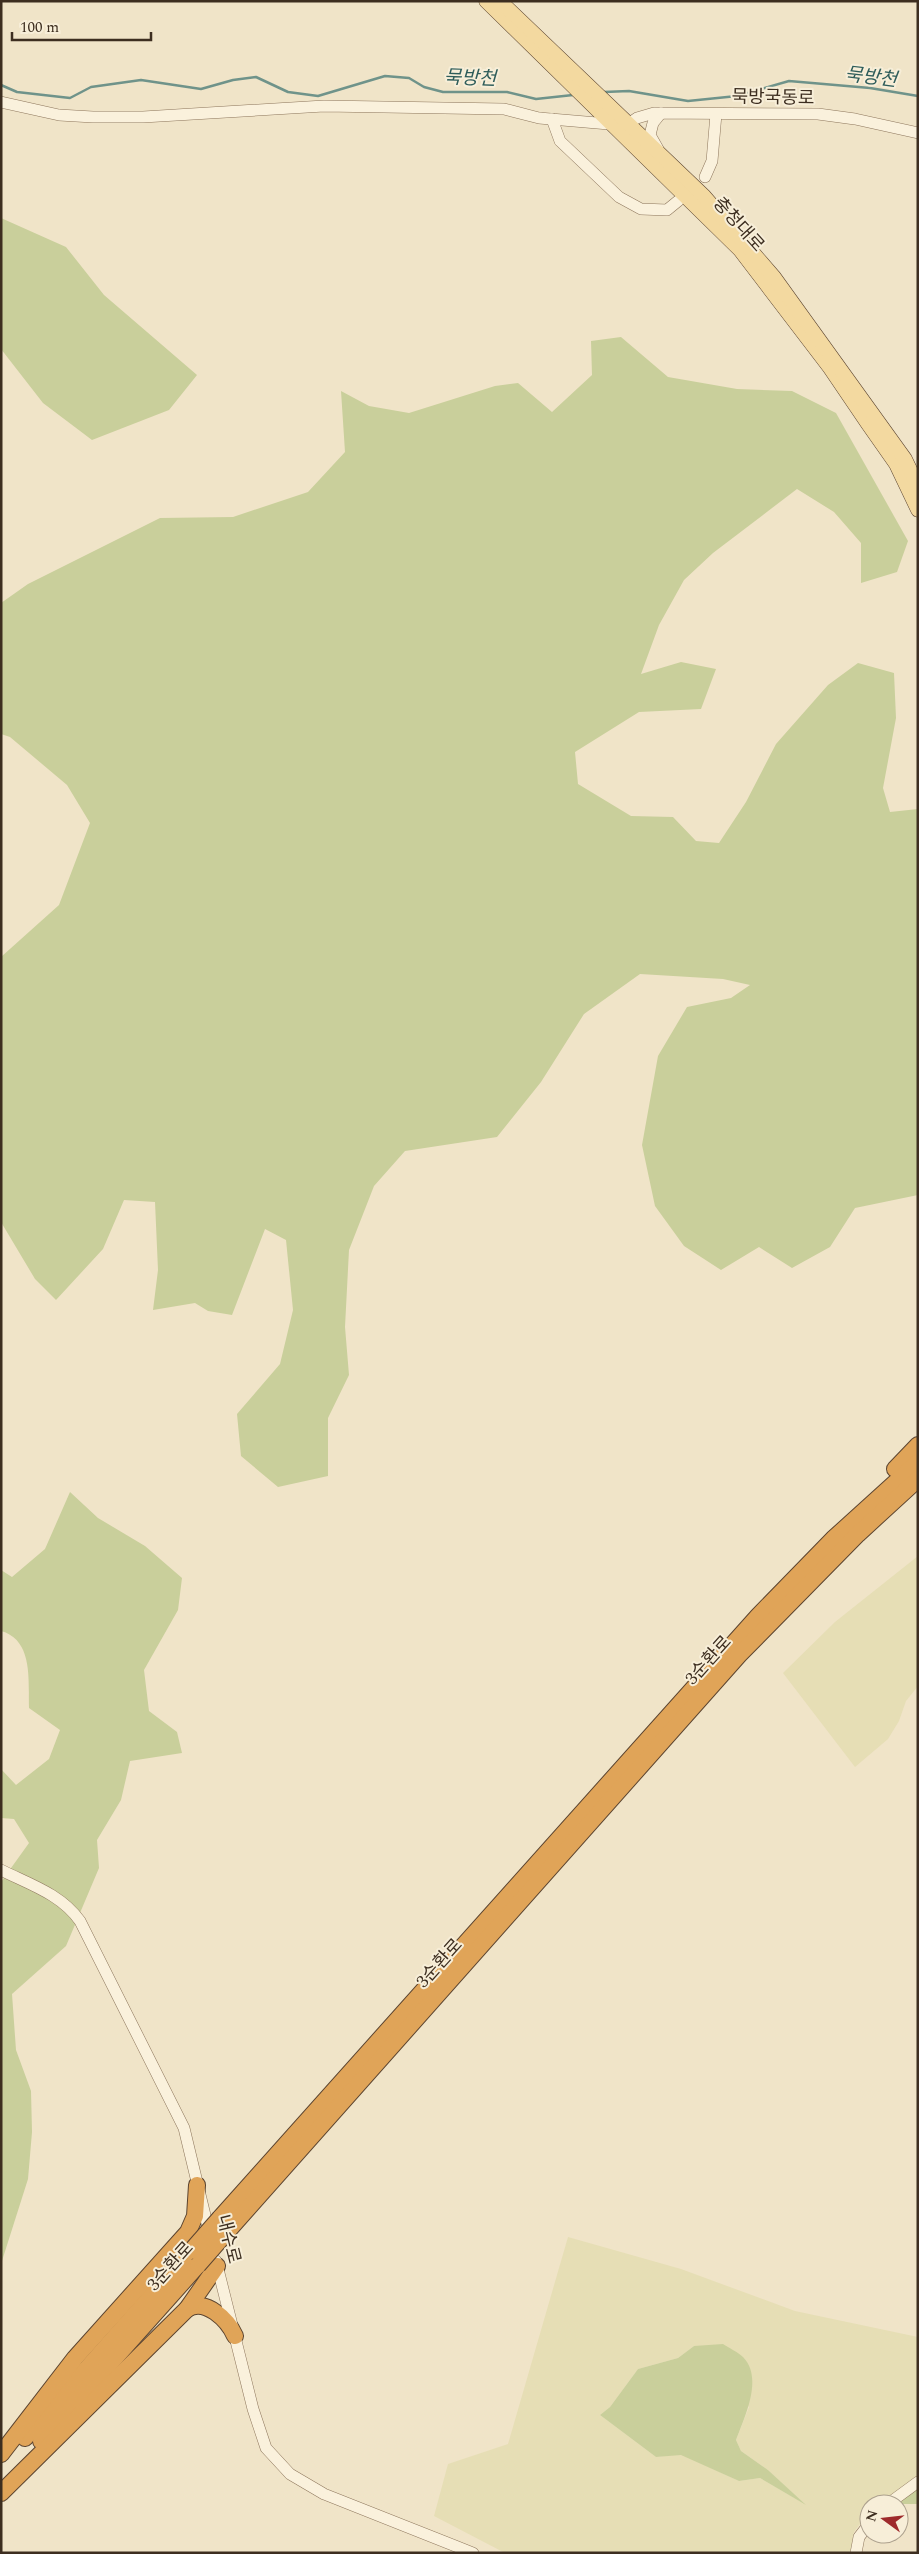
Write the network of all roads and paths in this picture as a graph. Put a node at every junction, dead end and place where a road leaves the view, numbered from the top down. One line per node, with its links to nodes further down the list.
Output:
1 (486, 1): 6 (main road, 충청대로)
2 (500, 1): 6 (main road, 충청대로)
3 (1, 102): 7 (street)
4 (661, 113): 5 (street, 묵방국동로); 8 (street, 묵방국동로); 10 (street)
5 (716, 114): 9 (street, 묵방국동로); 11 (street)
6 (613, 118): 7 (street); 8 (main road, 충청대로); 14 (main road, 충청대로)
7 (552, 119): 12 (street)
8 (628, 124): 10 (main road, 충청대로)
9 (918, 133)
10 (664, 159): 13 (main road, 충청대로)
11 (705, 177)
12 (678, 201)
13 (918, 486)
14 (918, 510)
15 (918, 1445): 20 (highway)
16 (918, 1462): 20 (highway, 3순환로)
17 (918, 1479): 19 (highway, 3순환로)
18 (918, 1490): 19 (highway)
19 (833, 1558): 23 (highway, 3순환로)
20 (793, 1580): 23 (highway, 3순환로)
21 (1, 1870): 22 (street, 내수로)
22 (197, 2186): 23 (street, 내수로); 24 (highway)
23 (218, 2228): 24 (highway); 25 (highway, 3순환로, bridge); 26 (street, 내수로)
24 (188, 2232): 26 (highway); 29 (highway)
25 (194, 2258): 30 (highway, 3순환로); 32 (highway, 3순환로)
26 (213, 2272): 27 (highway); 28 (street, 내수로)
27 (187, 2309): 28 (highway); 33 (highway)
28 (235, 2336): 36 (street, 내수로)
29 (1, 2454)
30 (1, 2465)
31 (918, 2482): 34 (street)
32 (1, 2485)
33 (1, 2493)
34 (902, 2494)
35 (859, 2537): 37 (street)
36 (472, 2553)
37 (856, 2553)

